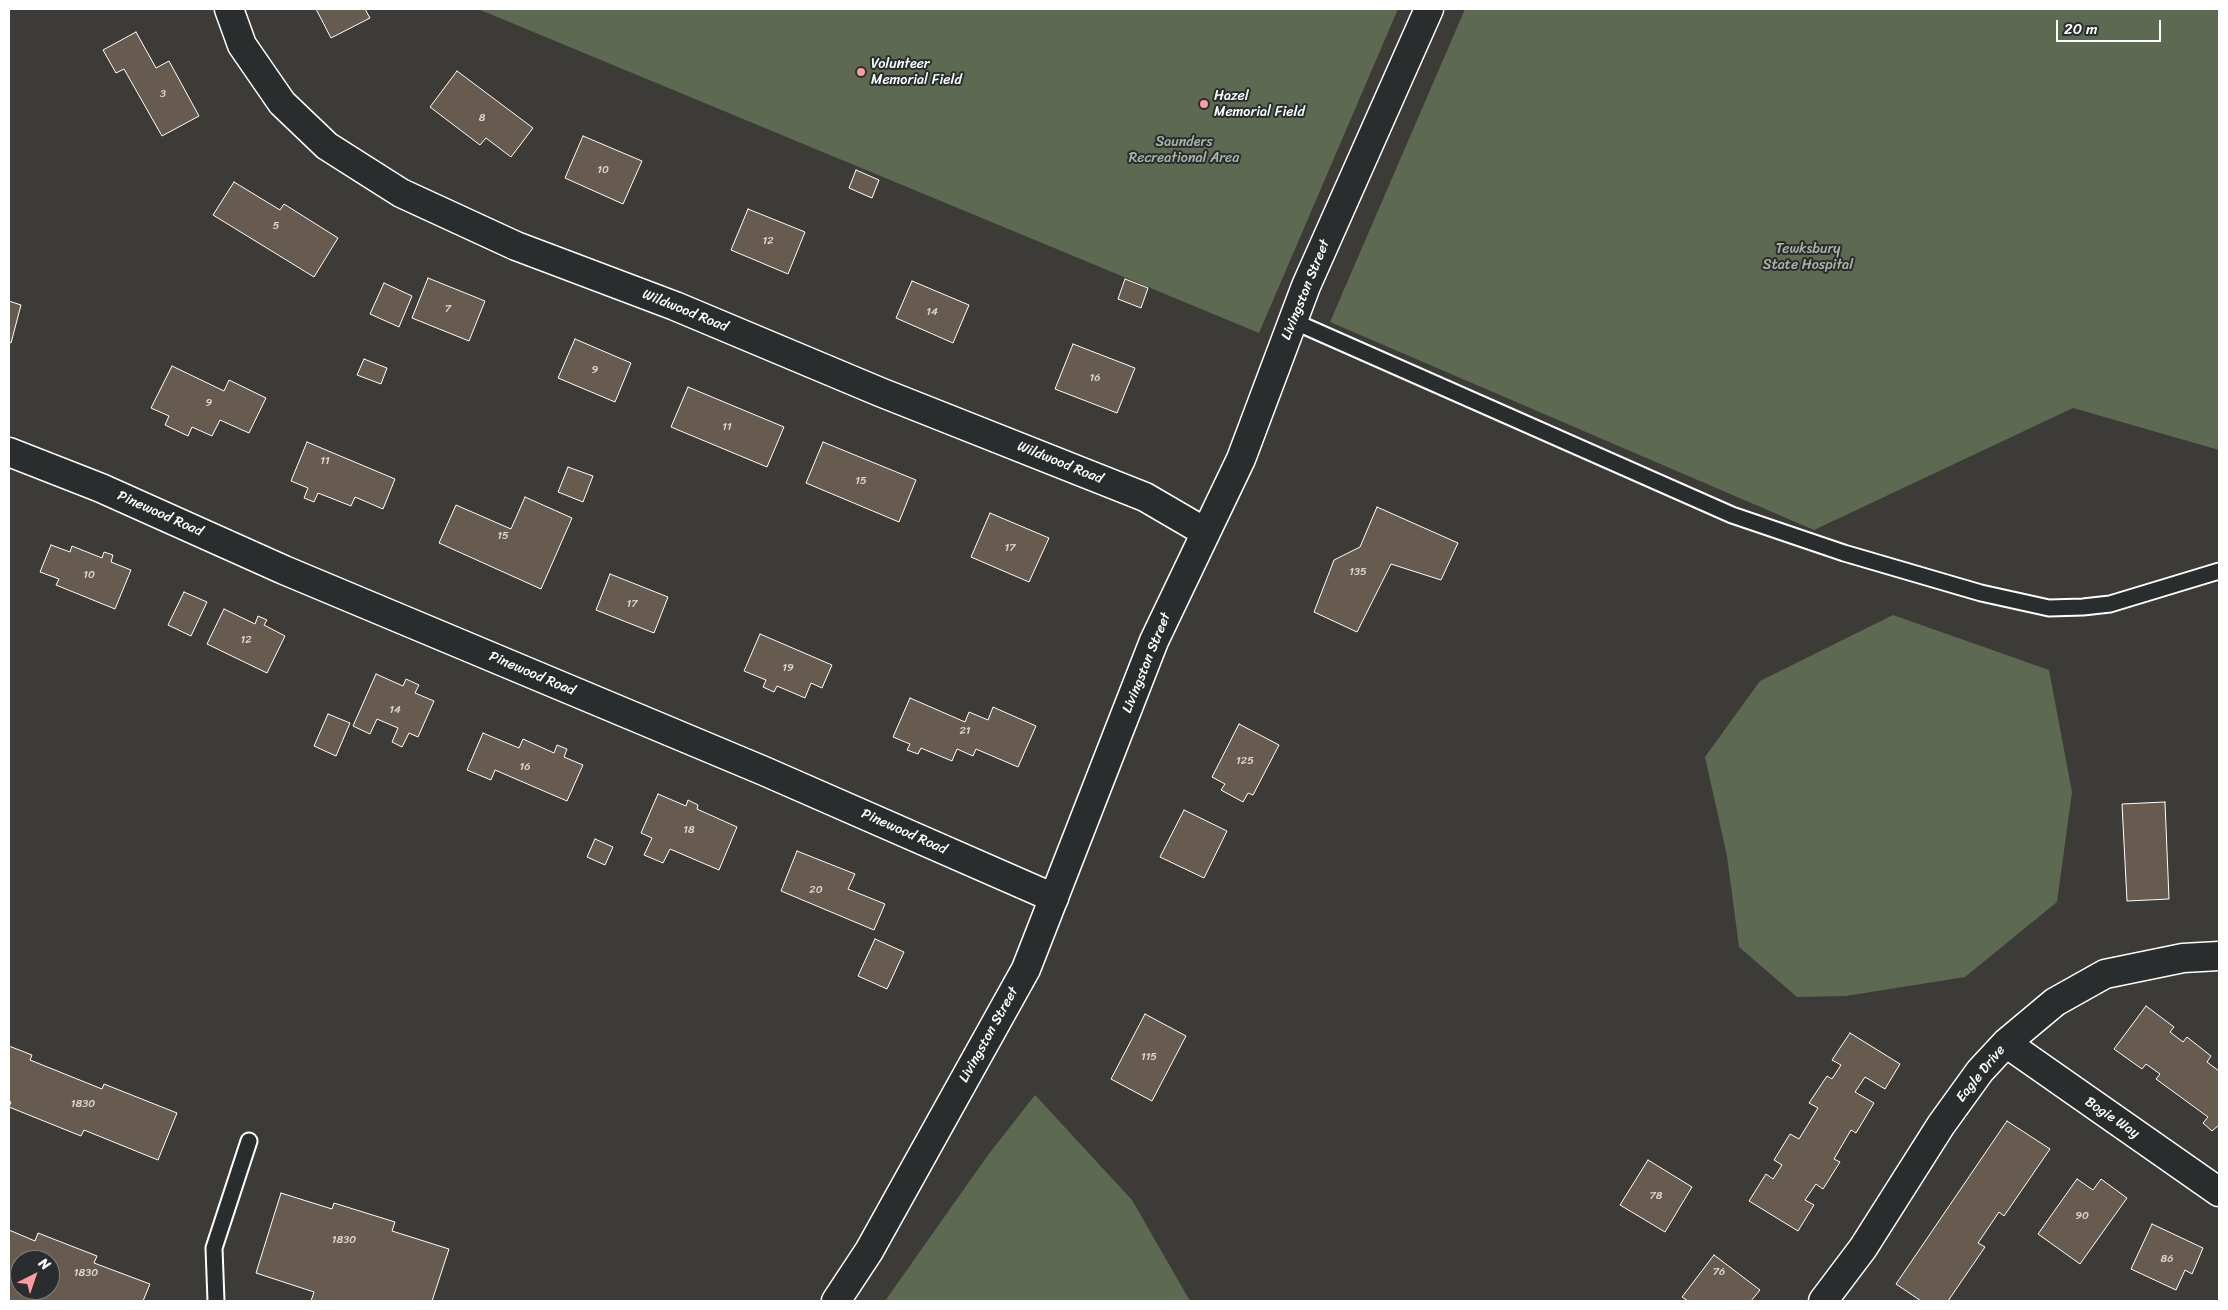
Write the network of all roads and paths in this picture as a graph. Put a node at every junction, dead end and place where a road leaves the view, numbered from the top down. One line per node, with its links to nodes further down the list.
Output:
1 (229, 9): 5 (street, Wildwood Road)
2 (1429, 9): 3 (street, Livingston Street)
3 (1293, 321): 5 (street, Livingston Street); 6 (lane)
4 (9, 452): 7 (street, Pinewood Road)
5 (1205, 532): 7 (street, Livingston Street)
6 (2219, 571)
7 (1054, 898): 13 (street, Livingston Street)
8 (2219, 956): 9 (street, Eagle Drive)
9 (2006, 1043): 11 (street, Bogie Way); 14 (street, Eagle Drive)
10 (249, 1142): 12 (lane)
11 (2219, 1192)
12 (216, 1301)
13 (836, 1301)
14 (1823, 1301)

